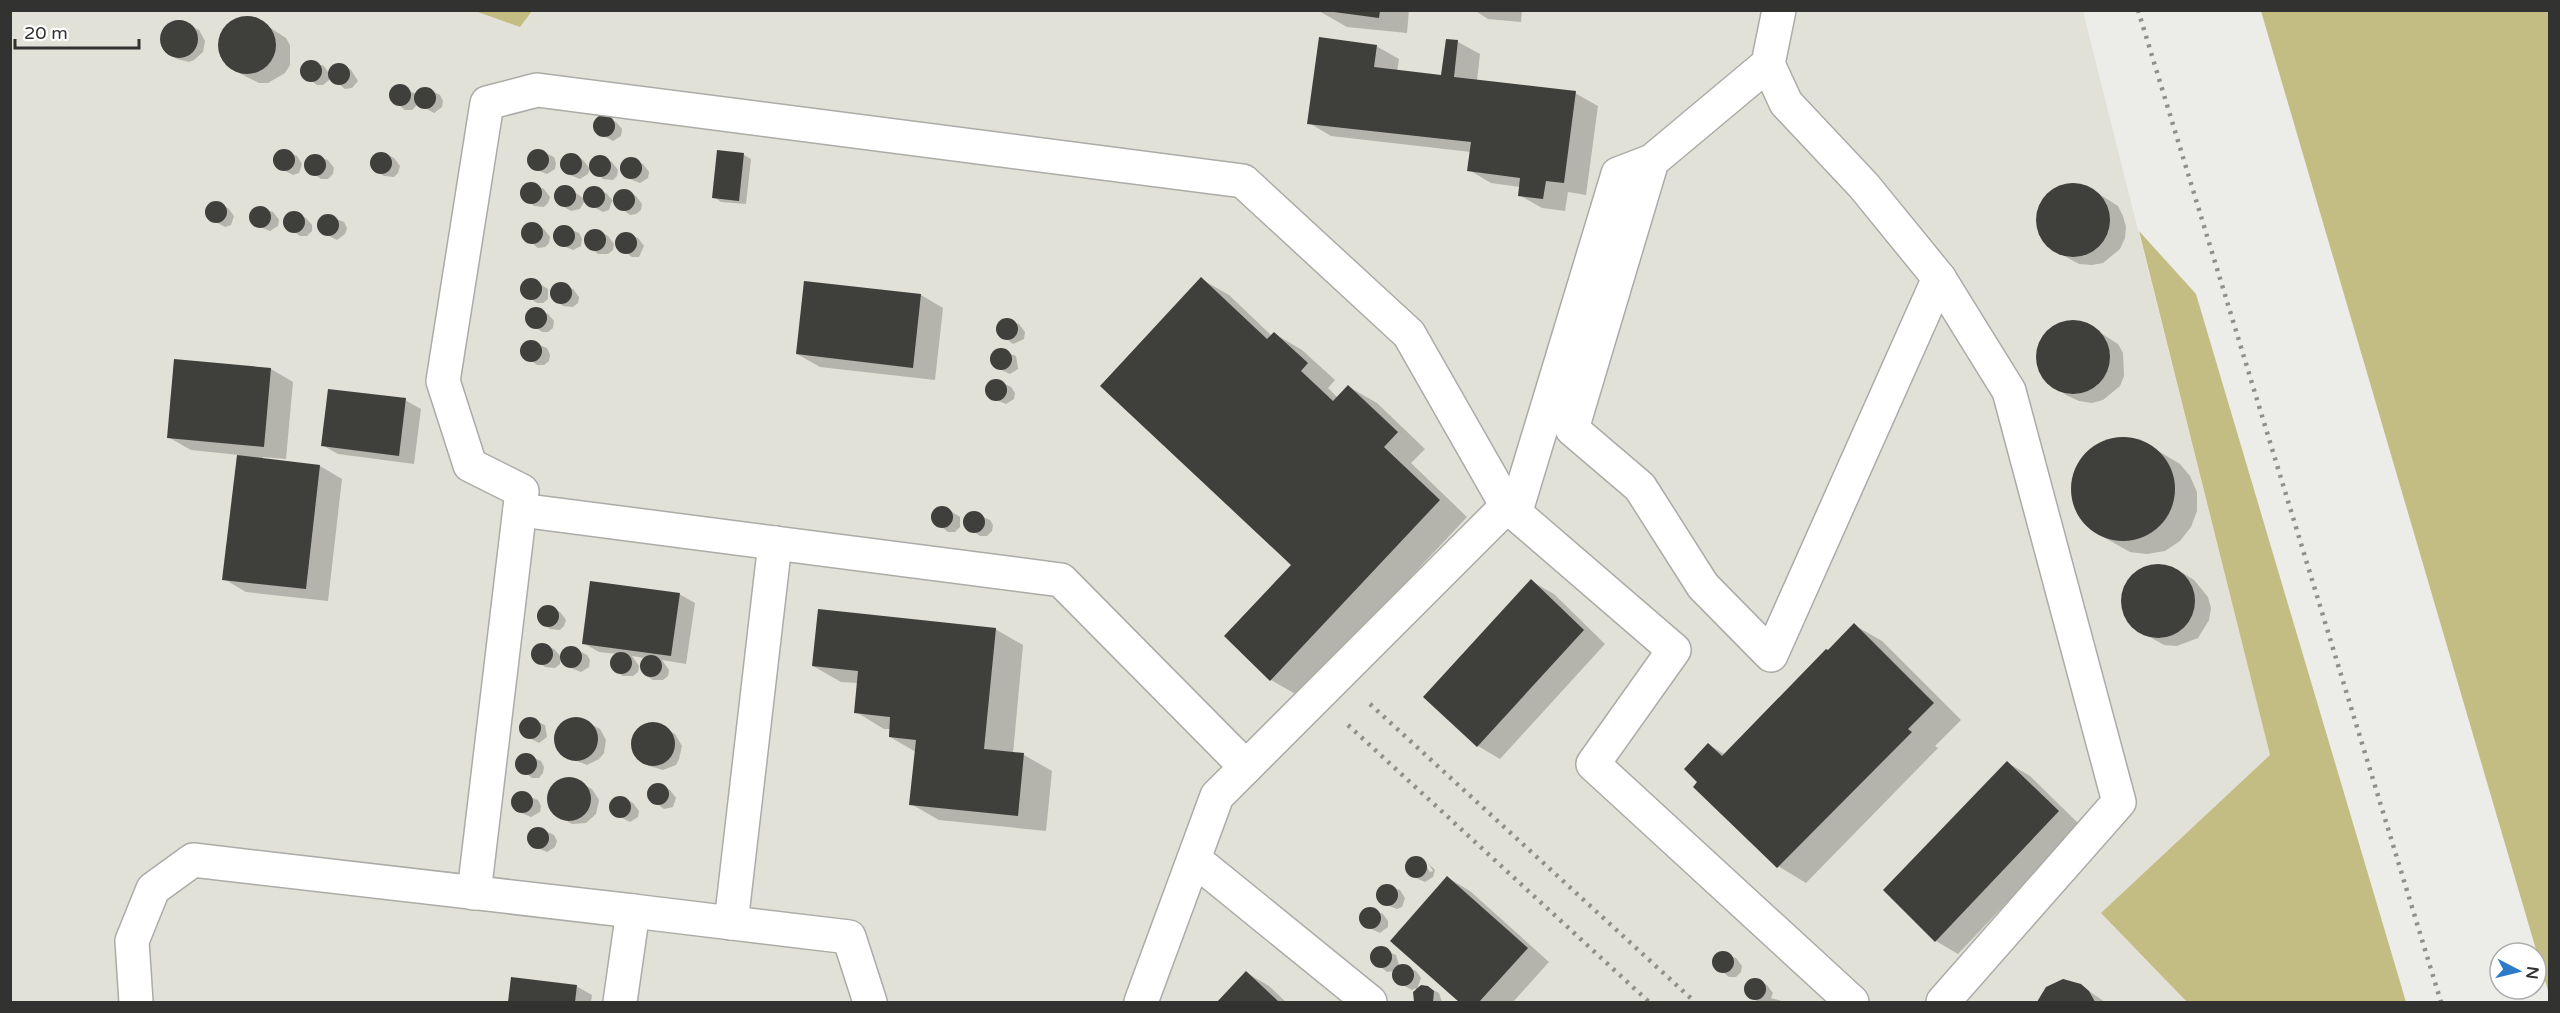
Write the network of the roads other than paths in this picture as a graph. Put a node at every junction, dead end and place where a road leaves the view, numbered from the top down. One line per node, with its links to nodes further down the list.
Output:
1 (1779, 10): 2 (lane)
2 (1768, 64): 3 (lane); 4 (lane)
3 (1652, 161): 4 (lane); 6 (lane)
4 (1939, 278): 19 (lane)
5 (520, 510): 6 (lane); 7 (lane); 10 (lane)
6 (1511, 510): 8 (lane); 18 (lane)
7 (775, 543): 8 (lane); 12 (lane)
8 (1246, 767): 9 (lane)
9 (1194, 859): 16 (lane); 17 (lane)
10 (474, 893): 11 (lane); 13 (lane)
11 (633, 911): 12 (lane); 14 (lane)
12 (731, 923): 15 (lane)
13 (136, 1002)
14 (620, 1002)
15 (870, 1002)
16 (1141, 1002)
17 (1370, 1002)
18 (1852, 1002)
19 (1943, 1002)

